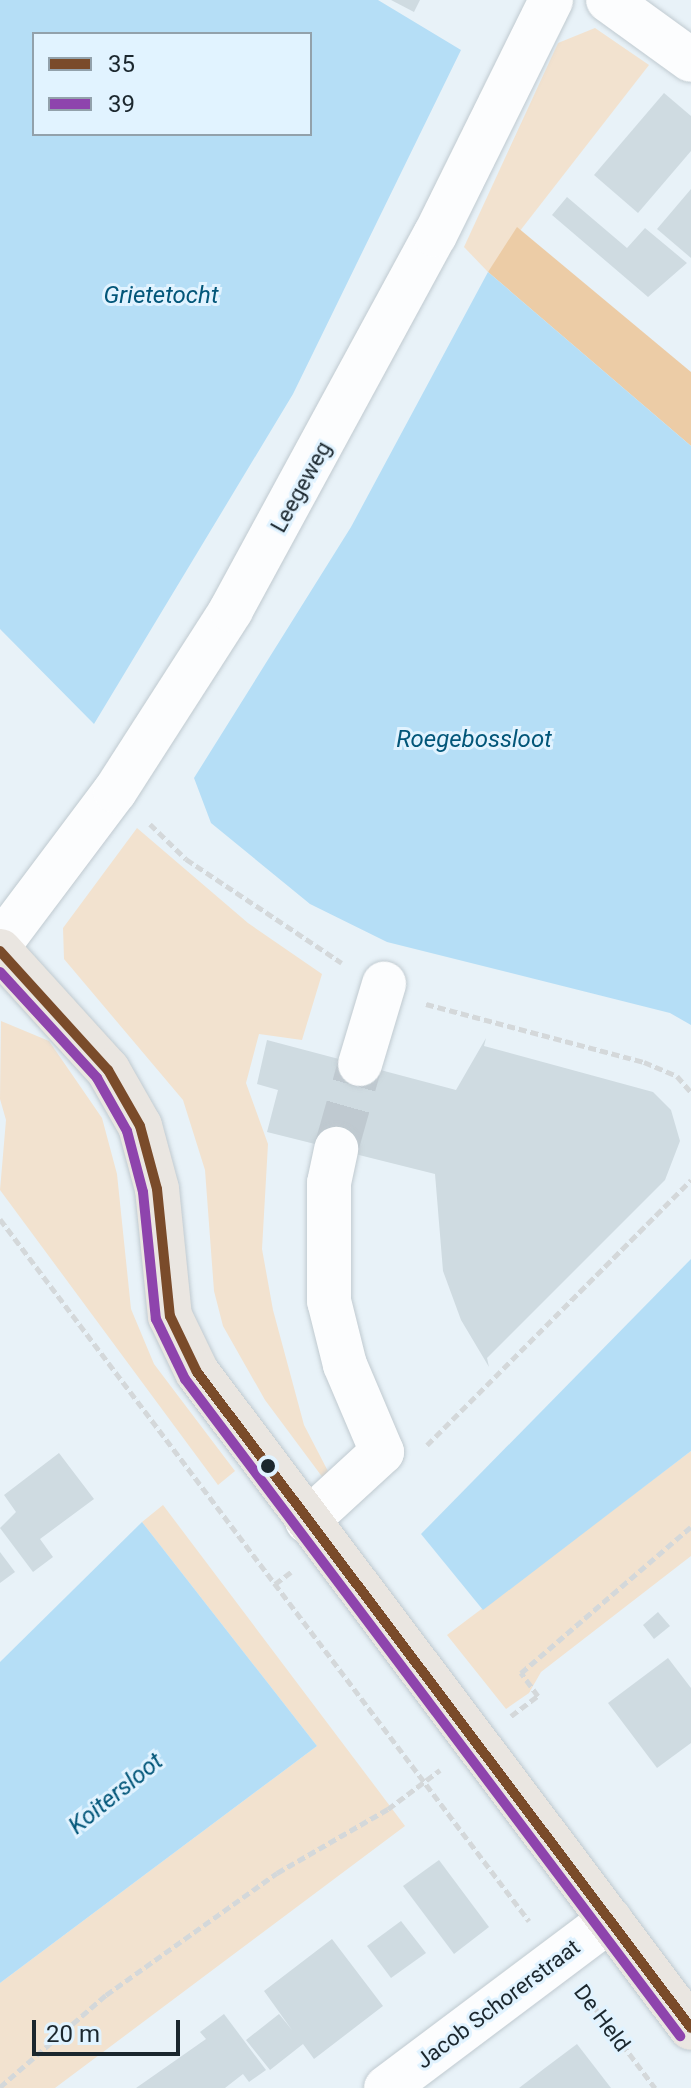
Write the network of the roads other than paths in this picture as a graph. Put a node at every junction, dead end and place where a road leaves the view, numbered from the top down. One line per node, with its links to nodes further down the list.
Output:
1 (551, 0): 4 (street, Leegeweg)
2 (608, 0): 3 (street)
3 (691, 60)
4 (0, 944)
5 (0, 951): 9 (main road)
6 (384, 984): 7 (street)
7 (360, 1064)
8 (336, 1149): 9 (street)
9 (307, 1521): 10 (main road)
10 (610, 1920): 11 (main road); 12 (street, Jacob Schorerstraat)
11 (691, 2028)
12 (386, 2088)

